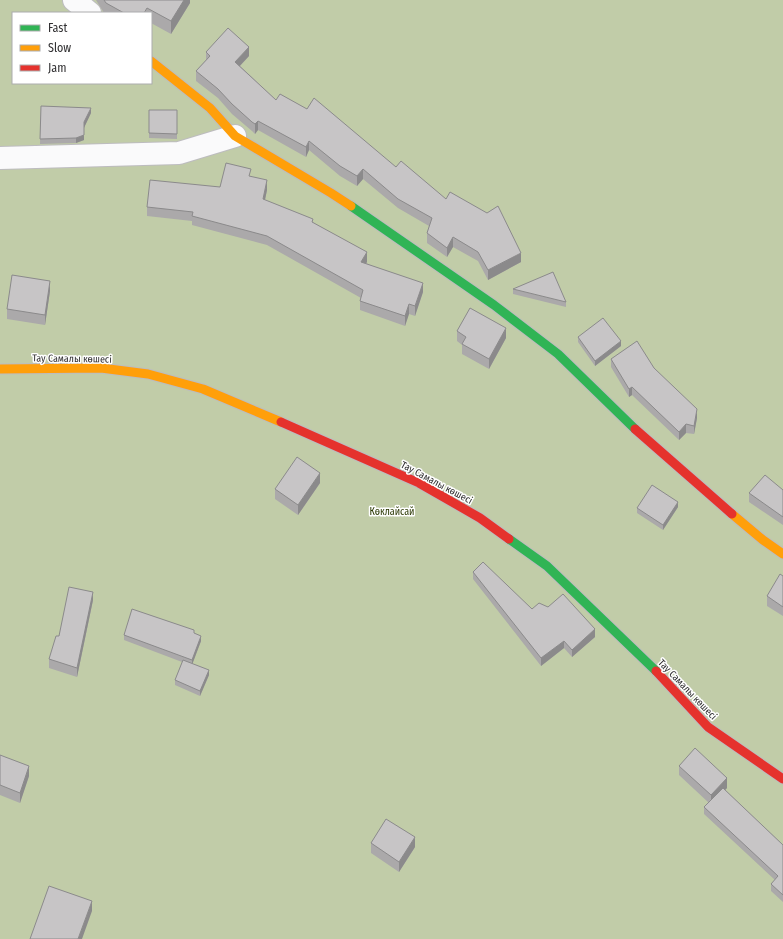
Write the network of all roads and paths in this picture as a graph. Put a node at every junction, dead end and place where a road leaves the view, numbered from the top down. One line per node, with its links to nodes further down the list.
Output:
1 (74, 0): 2 (street)
2 (89, 12)
3 (152, 62): 4 (street)
4 (235, 136): 5 (street); 7 (street)
5 (0, 158)
6 (0, 369): 8 (street, Тау Самалы көшесі)
7 (783, 554)
8 (783, 779)

